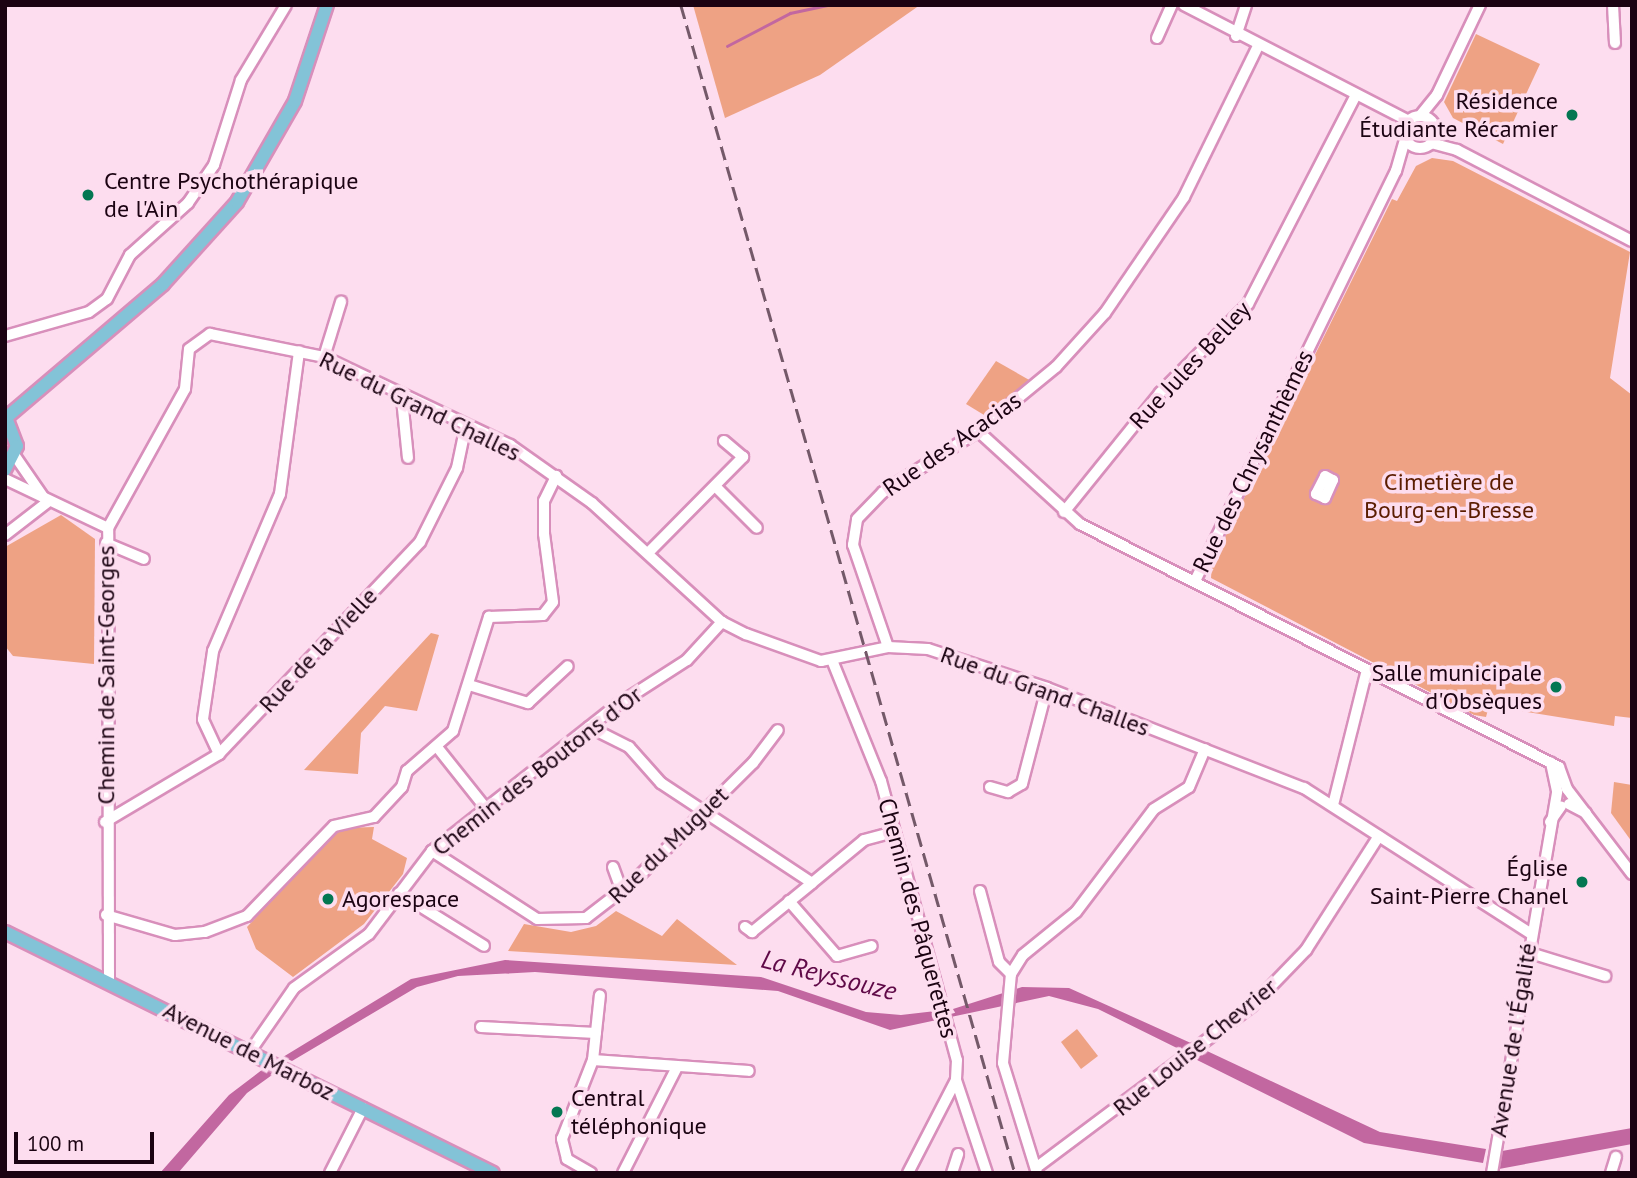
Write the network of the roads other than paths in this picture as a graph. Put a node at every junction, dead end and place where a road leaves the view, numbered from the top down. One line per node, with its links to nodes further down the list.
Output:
1 (286, 5): 24 (street)
2 (327, 5): 29 (main road)
3 (1172, 5): 9 (street)
4 (1184, 5): 8 (street)
5 (1246, 5): 8 (street)
6 (1480, 5): 12 (street)
7 (1613, 5): 10 (street)
8 (1236, 36): 11 (street)
9 (1157, 38)
10 (1615, 43)
11 (1256, 48): 13 (street); 31 (street, Rue des Acacias)
12 (1437, 95): 14 (street); 16 (street)
13 (1356, 96): 15 (street); 40 (street, Rue Jules Belley)
14 (1420, 116): 15 (street); 16 (street)
15 (1409, 121): 17 (street)
16 (1435, 126): 18 (street); 20 (street)
17 (1406, 137): 19 (street); 21 (street, Rue des Chrysanthèmes)
18 (1431, 144): 19 (street); 20 (street)
19 (1418, 147): 21 (street, Rue des Chrysanthèmes)
20 (1457, 150): 22 (street)
21 (1396, 171): 47 (street, Rue des Chrysanthèmes)
22 (1632, 241)
23 (341, 302): 27 (street)
24 (5, 336)
25 (189, 349): 26 (street, Rue du Grand Challes); 41 (street, Chemin de Saint-Georges)
26 (299, 351): 27 (street, Rue du Grand Challes); 59 (street)
27 (324, 357): 28 (street, Rue du Grand Challes)
28 (402, 399): 30 (street, Rue du Grand Challes); 34 (street)
29 (6, 416): 33 (main road)
30 (466, 425): 36 (street, Rue du Grand Challes); 59 (street, Rue de la Vielle)
31 (978, 431): 40 (street); 49 (street, Rue des Acacias)
32 (724, 440): 38 (street)
33 (15, 456): 35 (main road); 39 (street)
34 (408, 458)
35 (5, 470)
36 (555, 476): 45 (street, Rue du Grand Challes); 53 (street)
37 (5, 479): 39 (street)
38 (715, 486): 42 (street); 45 (street)
39 (47, 500): 41 (street); 43 (street)
40 (1064, 512): 47 (street)
41 (108, 528): 44 (street, Chemin de Saint-Georges)
42 (757, 528)
43 (5, 535)
44 (106, 543): 46 (street); 65 (street, Chemin de Saint-Georges)
45 (649, 552): 48 (street, Rue du Grand Challes)
46 (144, 559)
47 (1195, 581): 52 (street, Rue des Chrysanthèmes)
48 (722, 622): 50 (street, Rue du Grand Challes); 55 (street, Chemin des Boutons d'Or)
49 (888, 647): 50 (street, Rue du Grand Challes); 54 (street, Rue du Grand Challes)
50 (832, 660): 66 (street, Chemin des Pâquerettes)
51 (568, 666): 53 (street)
52 (1367, 670): 61 (street, Rue des Chrysanthèmes); 62 (street)
53 (469, 685): 57 (street)
54 (1046, 688): 58 (street, Rue du Grand Challes); 60 (street)
55 (589, 727): 63 (street, Chemin des Boutons d'Or); 64 (street)
56 (778, 730): 64 (street, Rue du Muguet)
57 (437, 747): 63 (street); 76 (street)
58 (1205, 750): 62 (street, Rue du Grand Challes); 83 (street)
59 (219, 754): 65 (street, Rue de la Vielle)
60 (990, 787)
61 (1563, 798): 70 (street, Rue des Chrysanthèmes); 79 (street, Avenue de l'Égalité)
62 (1333, 805): 67 (street, Rue du Grand Challes)
63 (484, 806): 68 (street, Chemin des Boutons d'Or)
64 (703, 809): 71 (street); 73 (street, Rue du Muguet)
65 (105, 822): 76 (street, Chemin de Saint-Georges)
66 (894, 832): 71 (street); 93 (street, Chemin des Pâquerettes)
67 (1378, 836): 79 (street, Rue du Grand Challes); 97 (street, Rue Louise Chevrier)
68 (432, 851): 73 (street, Rue du Muguet); 74 (street, Chemin des Boutons d'Or)
69 (613, 867): 73 (street)
70 (1632, 874)
71 (811, 883): 75 (street)
72 (980, 891): 83 (street)
73 (622, 892)
74 (400, 893): 80 (street); 89 (street, Chemin des Boutons d'Or)
75 (789, 901): 77 (street); 81 (street)
76 (106, 915): 85 (street, Chemin de Saint-Georges)
77 (745, 927)
78 (5, 932): 85 (main road, Avenue de Marboz)
79 (1530, 933): 82 (street, Avenue de l'Égalité)
80 (484, 946)
81 (872, 946)
82 (1527, 952): 84 (street); 105 (street, Avenue de l'Égalité)
83 (1011, 974): 97 (street)
84 (1605, 976)
85 (109, 980): 89 (main road, Avenue de Marboz)
86 (600, 995): 88 (street)
87 (481, 1027): 88 (street)
88 (596, 1033): 90 (street)
89 (249, 1053): 94 (main road, Avenue de Marboz)
90 (593, 1060): 91 (street); 100 (street)
91 (677, 1066): 92 (street); 101 (street)
92 (749, 1071)
93 (956, 1080): 102 (street); 104 (street, Chemin des Pâquerettes)
94 (363, 1108): 98 (street); 99 (main road, Avenue de Marboz)
95 (958, 1154): 103 (street)
96 (1616, 1157): 106 (street)
97 (1037, 1170)
98 (330, 1173)
99 (493, 1173)
100 (591, 1173)
101 (623, 1173)
102 (908, 1173)
103 (952, 1173)
104 (987, 1173)
105 (1492, 1173)
106 (1611, 1173)

